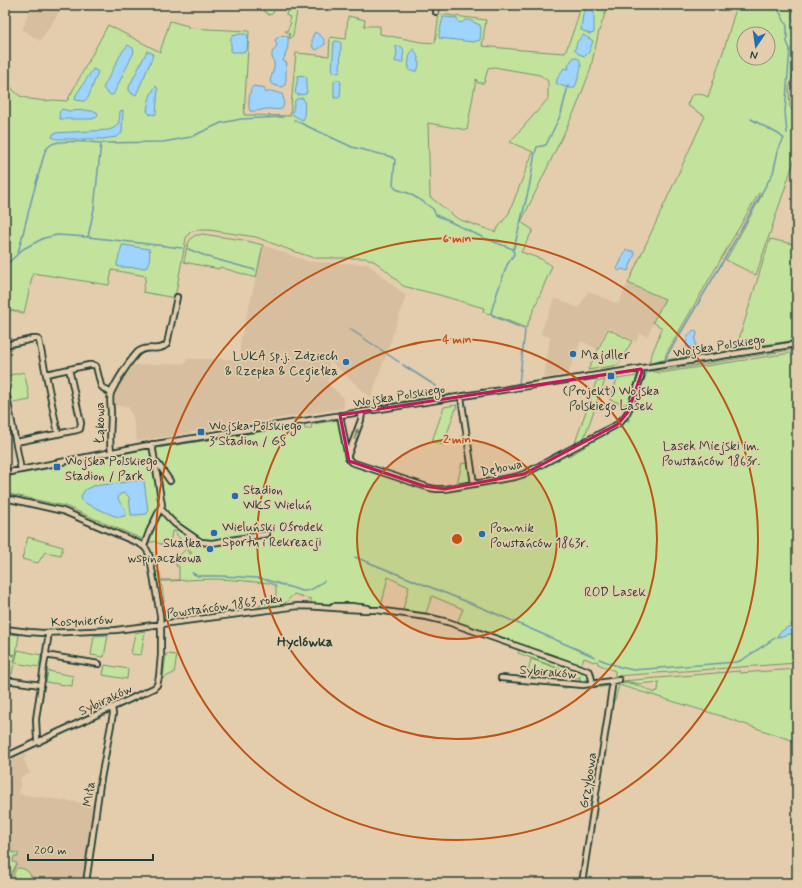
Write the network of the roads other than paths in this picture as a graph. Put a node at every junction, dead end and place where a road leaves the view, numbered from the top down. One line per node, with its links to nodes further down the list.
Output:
1 (437, 5): 2 (street)
2 (436, 12)
3 (177, 297): 10 (street, Łąkowa)
4 (797, 344): 7 (street, Wojska Polskiego)
5 (5, 345): 8 (street)
6 (69, 369): 8 (street, Łąkowa); 10 (street, Łąkowa); 14 (street)
7 (641, 369): 11 (street, Wojska Polskiego); 23 (street, Dębowa)
8 (46, 374): 14 (street)
9 (5, 390): 15 (street)
10 (111, 393): 17 (street, Łąkowa)
11 (461, 396): 12 (street, Wojska Polskiego); 23 (street)
12 (362, 412): 13 (street, Wojska Polskiego); 18 (street, one-way to 12)
13 (340, 415): 16 (street, Wojska Polskiego); 18 (street)
14 (58, 434): 15 (street)
15 (16, 442): 20 (street)
16 (152, 444): 17 (street, Wojska Polskiego); 19 (street)
17 (111, 452): 20 (street, Wojska Polskiego)
18 (347, 456): 23 (street, Dębowa)
19 (156, 462): 22 (street); 25 (street)
20 (21, 470): 21 (street, Wojska Polskiego)
21 (5, 473)
22 (170, 481)
23 (474, 484)
24 (5, 498): 27 (street)
25 (161, 510): 26 (street); 27 (street)
26 (267, 534)
27 (144, 546): 28 (street, Powstańców 1863 roku)
28 (161, 624): 30 (street, Kosynierów); 37 (street, Powstańców 1863 roku); 39 (street, Sybiraków)
29 (5, 629): 30 (street, Kosynierów)
30 (48, 633): 31 (street)
31 (45, 655): 32 (street); 38 (street)
32 (100, 664)
33 (501, 678): 37 (street, Sybiraków)
34 (5, 680): 38 (street)
35 (619, 680): 36 (street)
36 (611, 681): 37 (street); 43 (street, Grzybowa)
37 (593, 684)
38 (41, 685): 40 (street)
39 (112, 708): 40 (street, Sybiraków); 42 (street, Miła)
40 (39, 742): 41 (street, Sybiraków)
41 (5, 757)
42 (86, 883)
43 (582, 883)

